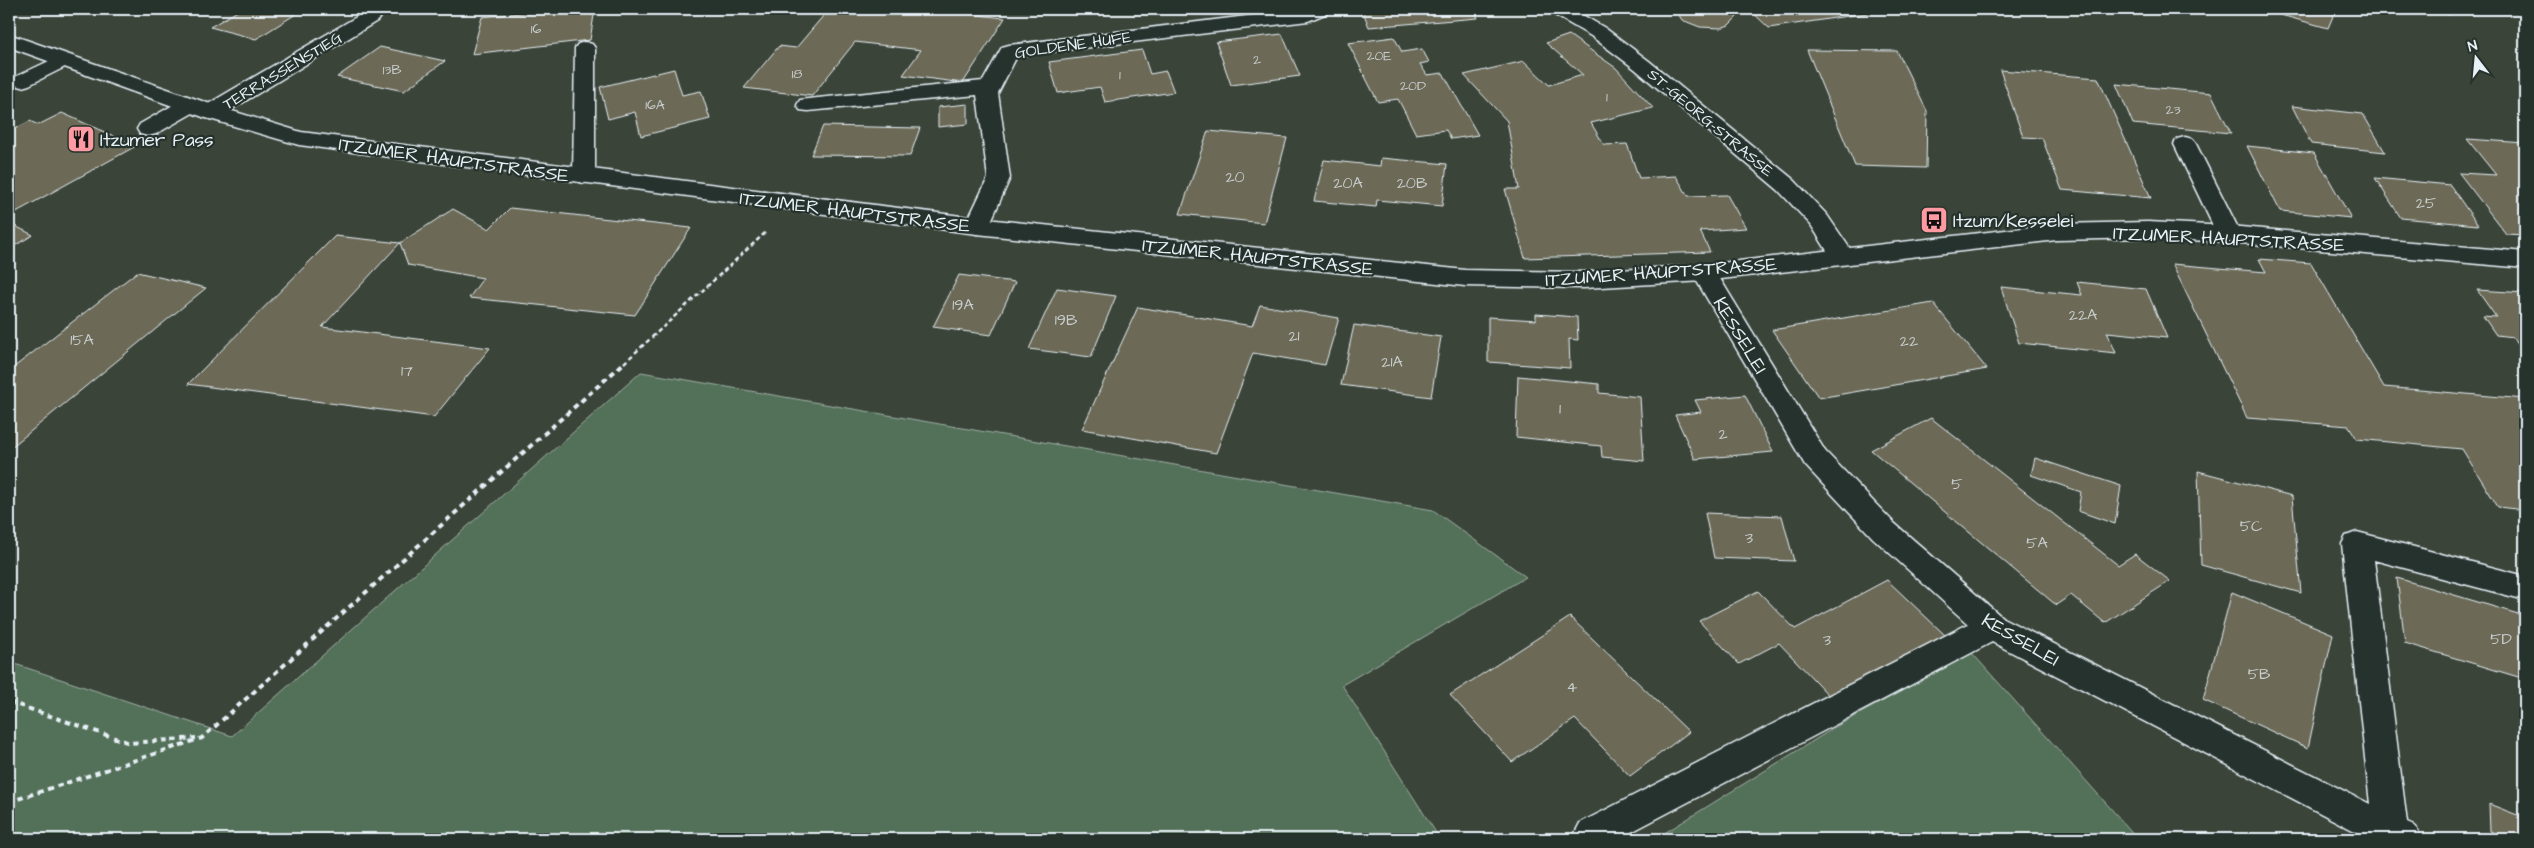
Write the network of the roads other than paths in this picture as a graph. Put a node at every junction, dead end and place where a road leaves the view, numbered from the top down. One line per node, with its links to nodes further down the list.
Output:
1 (363, 9): 11 (main road, TERRASSENSTIEG)
2 (1320, 9): 8 (main road, GOLDENE HUFE)
3 (1558, 9): 17 (main road, ST.-GEORG-STRASSE)
4 (9, 40): 6 (main road, ITZUMER HAUPTSTRASSE)
5 (585, 48): 14 (main road)
6 (64, 60): 7 (main road); 9 (main road, ITZUMER HAUPTSTRASSE)
7 (22, 81)
8 (990, 87): 10 (main road); 15 (main road, GOLDENE HUFE)
9 (190, 105): 11 (main road, ITZUMER HAUPTSTRASSE); 12 (main road)
10 (808, 105)
11 (211, 112): 14 (main road, ITZUMER HAUPTSTRASSE)
12 (148, 129)
13 (2185, 144): 16 (main road)
14 (584, 176): 15 (main road, ITZUMER HAUPTSTRASSE)
15 (977, 226): 19 (main road, ITZUMER HAUPTSTRASSE)
16 (2230, 234): 17 (main road, ITZUMER HAUPTSTRASSE); 18 (main road, ITZUMER HAUPTSTRASSE)
17 (1843, 256): 19 (main road, ITZUMER HAUPTSTRASSE)
18 (2525, 260)
19 (1704, 273): 21 (main road, KESSELEI)
20 (2525, 588): 23 (main road)
21 (1992, 627): 22 (main road); 23 (main road, KESSELEI)
22 (1592, 835)
23 (2397, 836)

